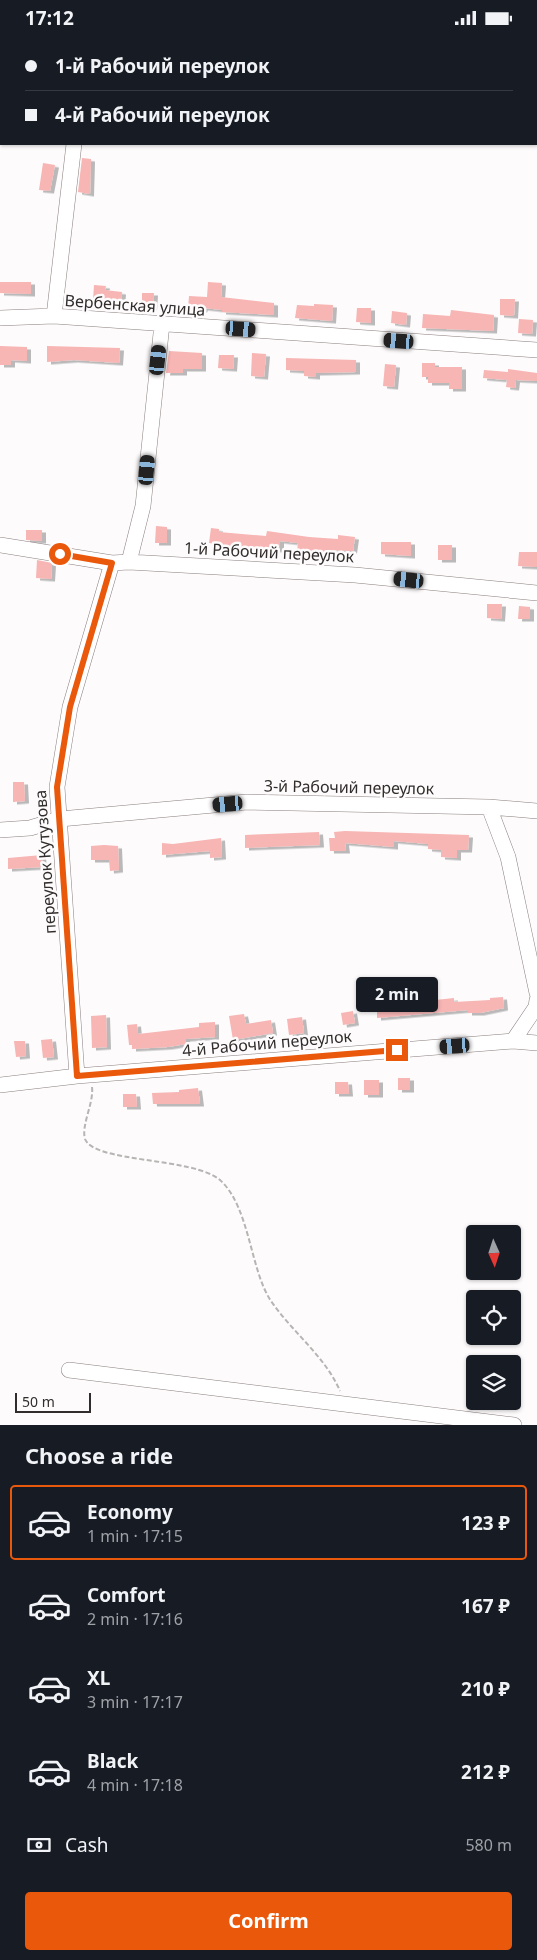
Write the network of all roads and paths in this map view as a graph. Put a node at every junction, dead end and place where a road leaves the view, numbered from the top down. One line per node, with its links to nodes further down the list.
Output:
1 (74, 145): 2 (street)
2 (54, 317): 3 (street, Вербенская улица); 4 (street, Вербенская улица)
3 (0, 318)
4 (162, 324): 5 (street, Вербенская улица); 7 (street)
5 (537, 350)
6 (0, 545): 8 (street, 1-й Рабочий переулок)
7 (129, 562): 8 (street, 1-й Рабочий переулок); 9 (street, 1-й Рабочий переулок)
8 (112, 563): 13 (street, переулок Кутузова)
9 (537, 593)
10 (490, 807): 11 (street, 3-й Рабочий переулок); 13 (street, 3-й Рабочий переулок); 15 (street)
11 (537, 811)
12 (0, 819): 13 (street)
13 (60, 819): 14 (street, 3-й Рабочий переулок); 19 (street, переулок Кутузова)
14 (0, 829)
15 (537, 993)
16 (537, 1000): 17 (street)
17 (512, 1041): 18 (street, 4-й Рабочий переулок); 19 (street, 4-й Рабочий переулок)
18 (537, 1043)
19 (83, 1075): 20 (street, 4-й Рабочий переулок); 22 (path)
20 (0, 1085)
21 (69, 1370): 22 (street)
22 (345, 1404): 23 (street)
23 (514, 1425)

